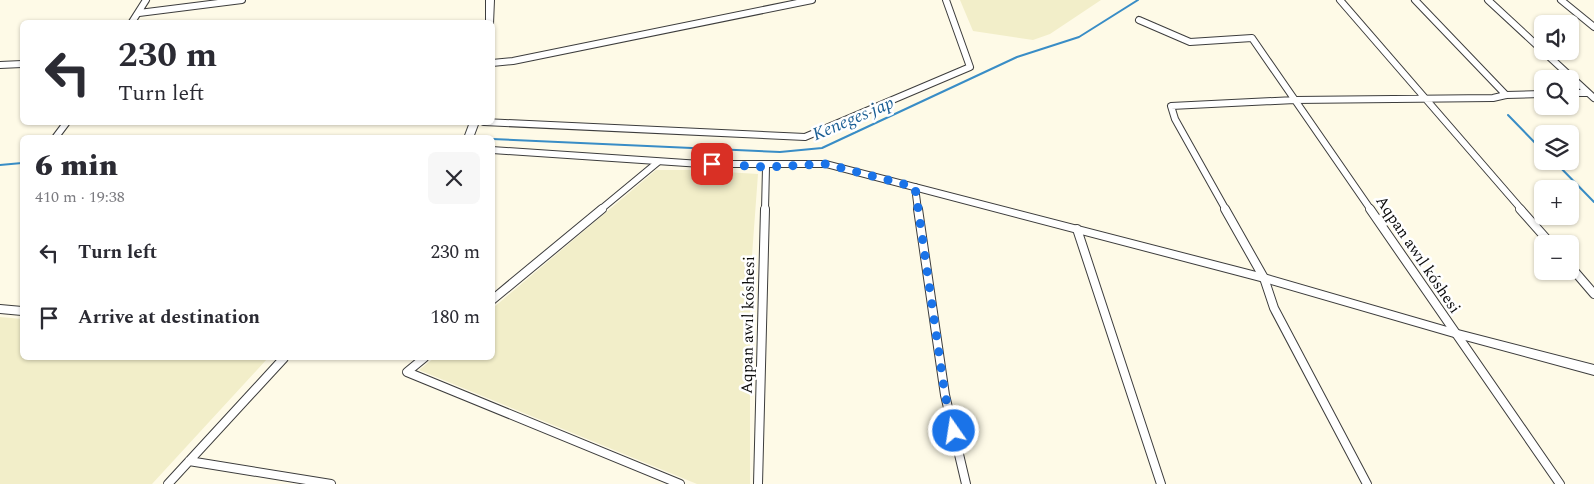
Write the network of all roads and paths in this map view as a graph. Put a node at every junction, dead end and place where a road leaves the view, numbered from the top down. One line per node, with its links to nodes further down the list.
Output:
1 (146, 0): 10 (street)
2 (242, 0): 10 (street)
3 (490, 0): 12 (street)
4 (812, 0): 17 (street)
5 (946, 0): 27 (street)
6 (1340, 0): 25 (street)
7 (1415, 0): 23 (street)
8 (1488, 0): 15 (street)
9 (1562, 0): 14 (street)
10 (139, 13): 11 (street)
11 (134, 20)
12 (490, 20)
13 (1139, 20): 26 (street, Aqpan awıl kóshesi)
14 (1594, 27)
15 (1534, 43)
16 (1553, 60): 21 (street)
17 (495, 63)
18 (20, 64): 19 (street)
19 (0, 65)
20 (1579, 93): 21 (street)
21 (1588, 93): 24 (street)
22 (1534, 94): 23 (street)
23 (1506, 95): 25 (street)
24 (1594, 98)
25 (1426, 99): 26 (street); 33 (street)
26 (1295, 100): 35 (street); 40 (street, Aqpan awıl kóshesi)
27 (495, 123)
28 (495, 150): 29 (street)
29 (658, 162): 30 (street); 37 (street)
30 (766, 167): 31 (street); 48 (street, Aqpan awıl kóshesi)
31 (915, 187): 32 (street); 49 (street)
32 (1077, 229): 35 (street); 50 (street)
33 (1543, 235)
34 (1579, 276): 36 (street)
35 (1264, 278): 40 (street); 51 (street)
36 (1594, 294)
37 (495, 298)
38 (0, 309): 39 (street)
39 (20, 311)
40 (1454, 333): 43 (street); 52 (street, Aqpan awıl kóshesi)
41 (282, 360): 44 (street)
42 (422, 360): 47 (street)
43 (1594, 370)
44 (189, 461): 45 (street); 46 (street)
45 (168, 484)
46 (331, 484)
47 (680, 484)
48 (758, 484)
49 (966, 484)
50 (1161, 484)
51 (1367, 484)
52 (1560, 484)

